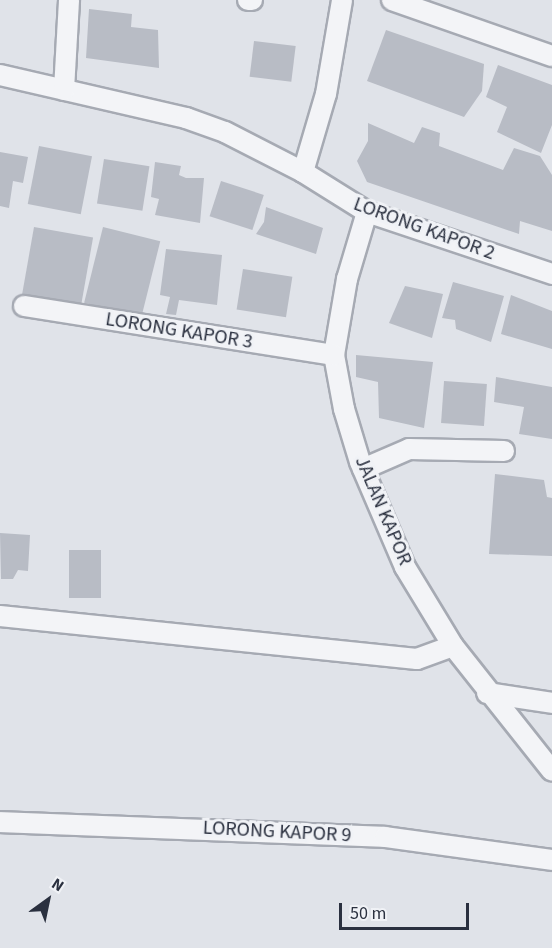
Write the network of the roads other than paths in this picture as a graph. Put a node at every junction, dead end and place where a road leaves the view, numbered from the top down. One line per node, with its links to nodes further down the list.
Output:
1 (69, 0): 6 (street)
2 (342, 0): 7 (street)
3 (392, 0): 4 (street)
4 (552, 56)
5 (0, 75): 6 (street, LORONG KAPOR 2)
6 (64, 90): 7 (street, LORONG KAPOR 2)
7 (303, 172): 8 (street, LORONG KAPOR 2)
8 (367, 212): 9 (street, LORONG KAPOR 2); 11 (street, JALAN KAPOR)
9 (552, 274)
10 (24, 306): 11 (street, LORONG KAPOR 3)
11 (334, 355): 13 (street, JALAN KAPOR)
12 (504, 451): 13 (street)
13 (363, 469): 15 (street, JALAN KAPOR)
14 (0, 616): 15 (street)
15 (453, 646): 16 (street, JALAN KAPOR)
16 (487, 693): 17 (street); 18 (street, JALAN KAPOR)
17 (552, 703)
18 (552, 771)
19 (0, 822): 20 (street, LORONG KAPOR 9)
20 (552, 860)

